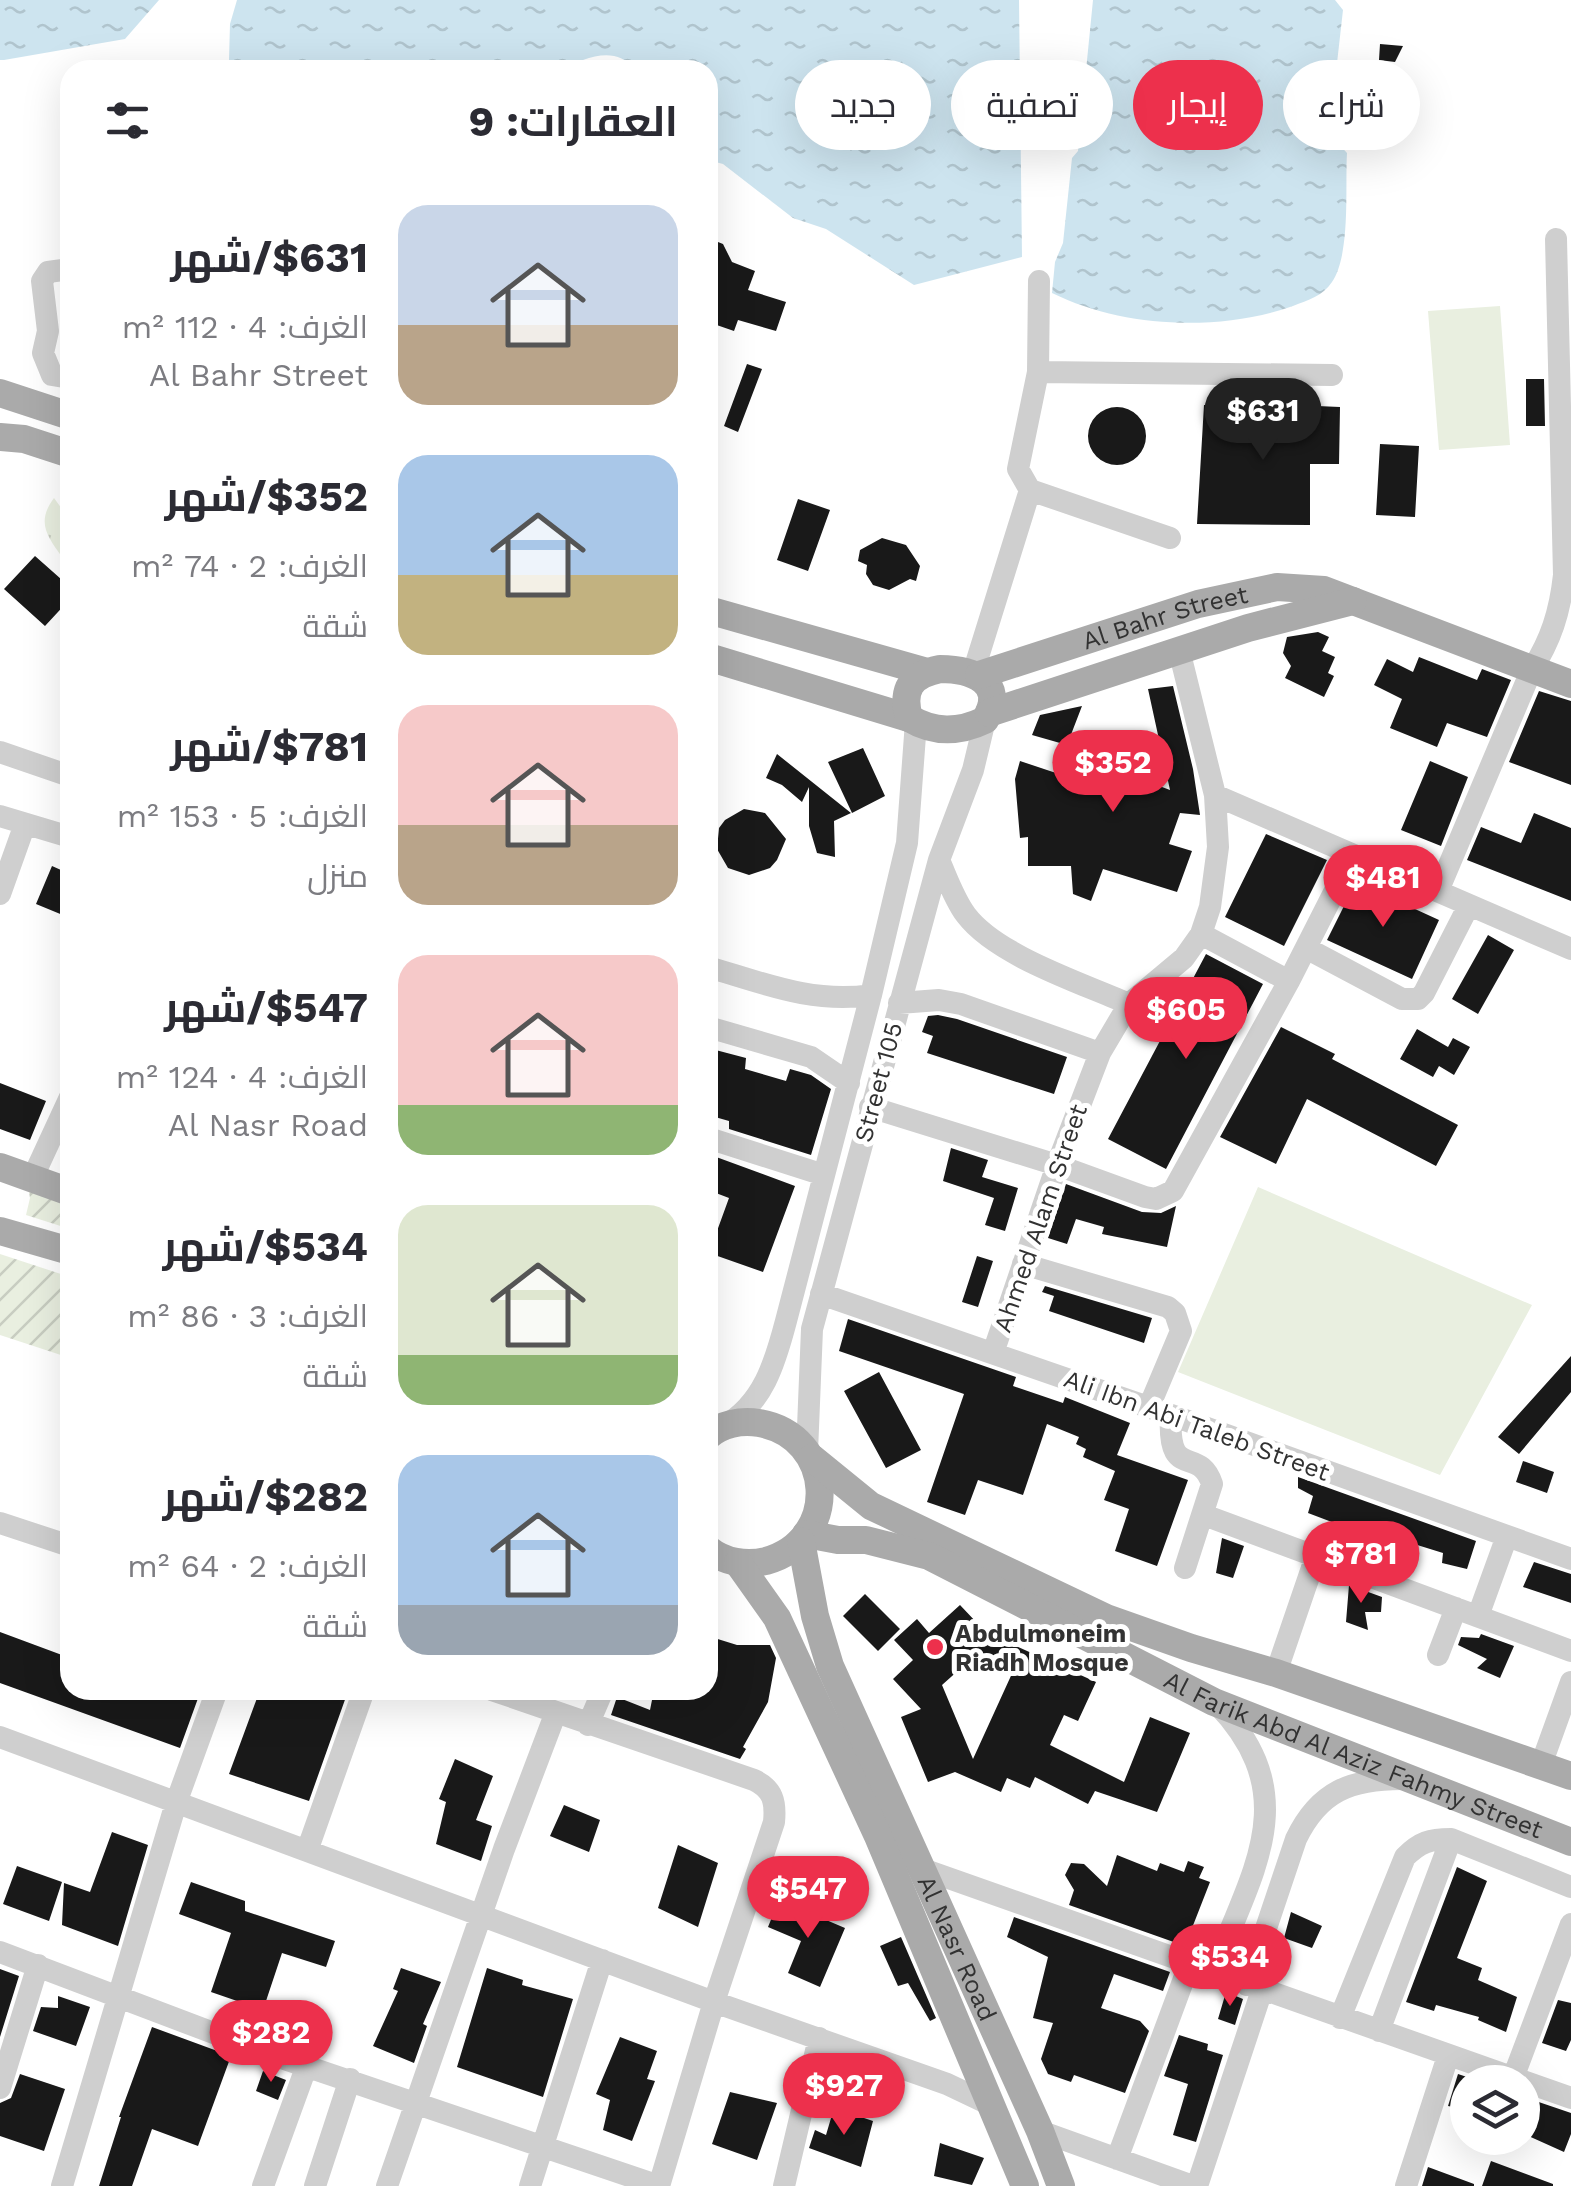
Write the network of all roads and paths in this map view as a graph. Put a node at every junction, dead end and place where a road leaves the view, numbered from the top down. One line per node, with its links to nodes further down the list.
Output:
1 (1556, 239): 18 (street)
2 (60, 270): 6 (street)
3 (1039, 281): 4 (street)
4 (1038, 372): 5 (street); 11 (street)
5 (1332, 375)
6 (60, 376)
7 (0, 393): 8 (main road)
8 (60, 413)
9 (0, 437): 10 (main road)
10 (60, 451)
11 (1030, 490): 12 (street); 19 (street)
12 (1170, 538)
13 (1353, 601): 15 (main road, Al Bahr Street); 18 (main road, Al Bahr Street); 19 (main road, Al Bahr Street)
14 (718, 613): 17 (main road)
15 (1179, 650): 21 (main road, Al Bahr Street); 25 (street, Ahmed Alam Street)
16 (718, 660): 22 (main road)
17 (927, 672): 19 (main road); 22 (main road)
18 (1531, 672): 20 (main road, Al Bahr Street); 31 (street)
19 (976, 674): 21 (main road)
20 (1571, 684)
21 (987, 716): 22 (main road); 30 (street, Street 105)
22 (912, 720): 39 (street, Street 105)
23 (0, 752): 24 (street)
24 (60, 773)
25 (1215, 795): 29 (street); 34 (street, Ahmed Alam Street)
26 (0, 816): 27 (street)
27 (26, 824): 28 (street); 32 (street)
28 (60, 834)
29 (1354, 855): 31 (street); 35 (street)
30 (938, 860): 40 (street, Street 105); 41 (street)
31 (1438, 891): 33 (street)
32 (0, 894)
33 (1469, 904): 35 (street); 36 (street)
34 (1201, 934): 38 (street); 41 (street, Ahmed Alam Street)
35 (1306, 948): 38 (street)
36 (1571, 948)
37 (718, 969): 39 (street)
38 (1289, 981): 48 (street)
39 (872, 996): 44 (street, Street 105)
40 (900, 1004): 43 (street); 45 (street, Street 105)
41 (1129, 1004): 43 (street, Ahmed Alam Street)
42 (718, 1030): 44 (street)
43 (1100, 1053): 48 (street, Ahmed Alam Street)
44 (849, 1083): 50 (street, Street 105)
45 (870, 1107): 48 (street); 56 (street, Street 105)
46 (60, 1119): 51 (street)
47 (718, 1141): 50 (street)
48 (1057, 1165): 55 (street, Ahmed Alam Street)
49 (0, 1166): 51 (main road)
50 (824, 1175): 59 (street, Street 105)
51 (33, 1178): 52 (main road)
52 (60, 1188)
53 (0, 1231): 54 (main road)
54 (60, 1248)
55 (1024, 1264): 57 (street, Ahmed Alam Street); 58 (street)
56 (821, 1294): 57 (street, Ali Ibn Abi Taleb Street); 61 (street, Street 105)
57 (993, 1353): 58 (street, Ali Ibn Abi Taleb Street)
58 (1160, 1411): 62 (street); 64 (street, Ali Ibn Abi Taleb Street)
59 (718, 1428)
60 (718, 1430): 61 (main road, Al Farik Abd Al Aziz Fahmy Street)
61 (809, 1455): 65 (main road); 76 (main road, Al Farik Abd Al Aziz Fahmy Street)
62 (1204, 1515): 68 (street); 71 (street)
63 (0, 1523): 66 (street)
64 (1507, 1536): 69 (street, Ali Ibn Abi Taleb Street); 73 (street)
65 (804, 1537): 70 (main road); 82 (main road, Al Farik Abd Al Aziz Fahmy Street); 93 (main road, Al Nasr Road)
66 (60, 1543)
67 (718, 1554): 70 (main road)
68 (1316, 1556): 72 (street); 76 (street)
69 (1571, 1559)
70 (738, 1563): 117 (main road, Al Nasr Road)
71 (1185, 1568)
72 (1456, 1608): 73 (street); 75 (street)
73 (1478, 1616): 74 (street)
74 (1571, 1650)
75 (1438, 1655)
76 (1276, 1672): 86 (main road, Al Farik Abd Al Aziz Fahmy Street)
77 (1571, 1682): 86 (street)
78 (212, 1700): 89 (street)
79 (360, 1700): 92 (street)
80 (521, 1700): 83 (street)
81 (599, 1700): 84 (street)
82 (1214, 1702): 88 (main road, Al Farik Abd Al Aziz Fahmy Street); 101 (street)
83 (556, 1712): 84 (street); 95 (street)
84 (588, 1725): 104 (street)
85 (0, 1737): 89 (street)
86 (1541, 1764): 87 (main road, Al Farik Abd Al Aziz Fahmy Street)
87 (1571, 1776)
88 (1408, 1778): 91 (main road, Al Farik Abd Al Aziz Fahmy Street); 102 (street)
89 (176, 1803): 92 (street); 103 (street)
90 (1451, 1839): 94 (street); 105 (street); 106 (street)
91 (1571, 1842)
92 (307, 1850): 95 (street)
93 (920, 1868): 100 (street); 118 (main road, Al Nasr Road)
94 (1571, 1886)
95 (482, 1915): 98 (street); 116 (street)
96 (1571, 1924): 110 (street)
97 (0, 1952): 99 (street)
98 (602, 1960): 104 (street); 119 (street)
99 (38, 1965): 103 (street); 112 (street)
100 (1189, 1965): 101 (street); 120 (street)
101 (1213, 1973): 102 (street)
102 (1255, 1988): 105 (street); 130 (street)
103 (118, 1996): 111 (street); 122 (street)
104 (714, 2002): 107 (street); 121 (street)
105 (1340, 2018): 106 (street)
106 (1379, 2031): 108 (street)
107 (819, 2038): 117 (street); 127 (street)
108 (1448, 2056): 109 (street); 131 (street)
109 (1475, 2065)
110 (1519, 2065)
111 (307, 2066): 113 (street); 123 (street)
112 (2, 2073)
113 (350, 2080): 116 (street); 124 (street)
114 (1540, 2087): 115 (street)
115 (1571, 2098)
116 (419, 2102): 119 (street); 125 (street)
117 (989, 2104): 128 (main road, Al Nasr Road)
118 (1040, 2131): 120 (street); 129 (main road, Al Nasr Road)
119 (544, 2148): 121 (street); 126 (street)
120 (1117, 2159): 130 (street)
121 (606, 2178)
122 (62, 2186)
123 (263, 2186)
124 (316, 2186)
125 (387, 2186)
126 (530, 2186)
127 (784, 2186)
128 (1025, 2186)
129 (1061, 2186)
130 (1195, 2186)
131 (1406, 2186)

